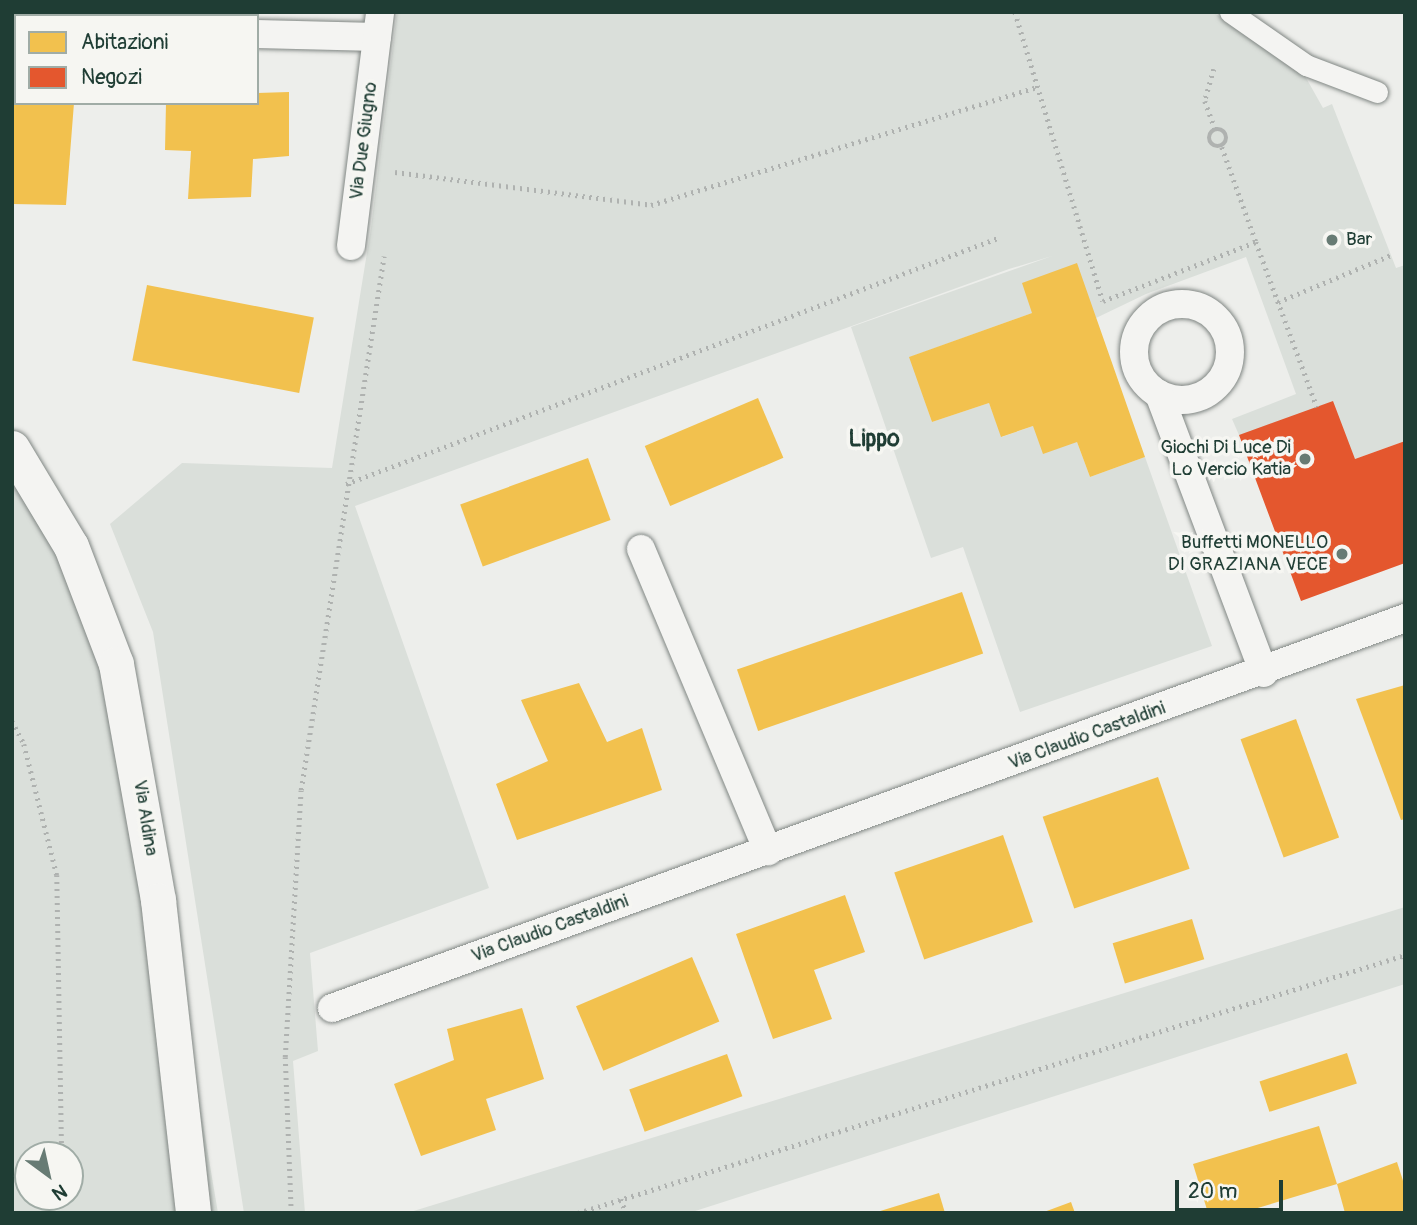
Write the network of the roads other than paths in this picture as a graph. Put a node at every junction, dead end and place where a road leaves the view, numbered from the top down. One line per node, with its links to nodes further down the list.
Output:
1 (1230, 12): 4 (street)
2 (379, 25): 3 (street, Via Due Giugno); 5 (street, Via Due Giugno)
3 (259, 34)
4 (1377, 92)
5 (352, 236)
6 (1159, 394): 10 (street)
7 (12, 448): 13 (street, Via Aldina)
8 (641, 549): 11 (street)
9 (1405, 618): 10 (street, Via Claudio Castaldini)
10 (1264, 673): 11 (street, Via Claudio Castaldini)
11 (768, 851): 12 (street, Via Claudio Castaldini)
12 (332, 1008)
13 (193, 1213)

